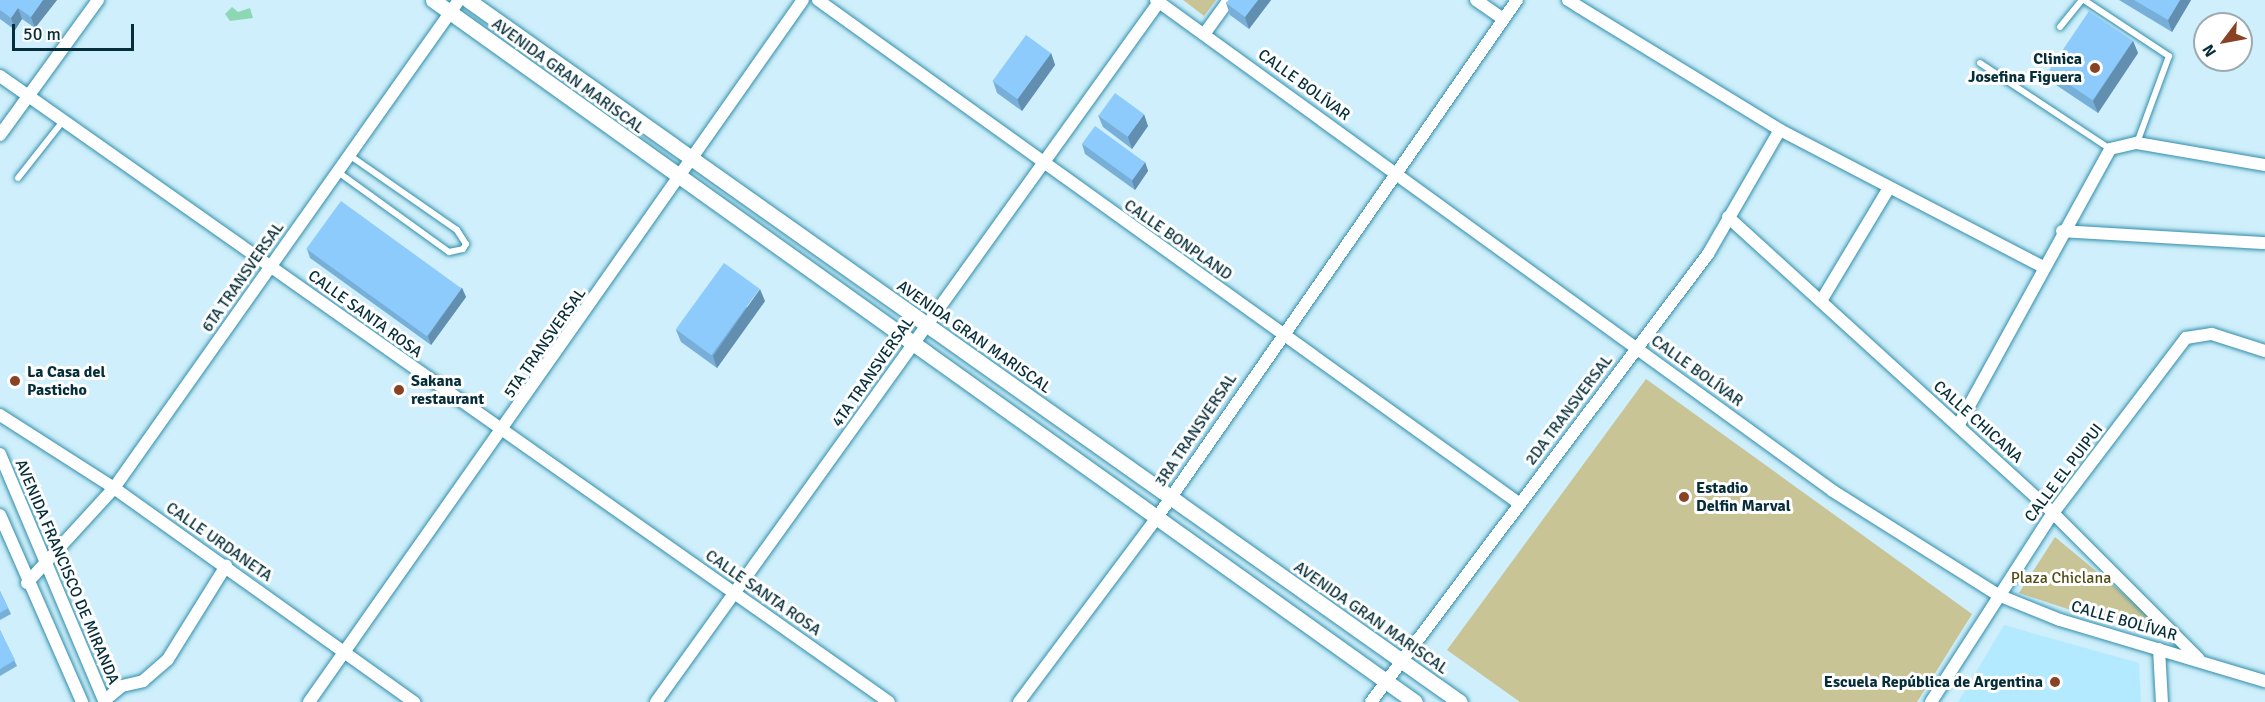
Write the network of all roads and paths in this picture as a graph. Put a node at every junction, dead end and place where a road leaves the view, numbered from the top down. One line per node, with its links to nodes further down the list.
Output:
1 (98, 0): 18 (street)
2 (433, 0): 12 (street, AVENIDA GRAN MARISCAL)
3 (468, 0): 25 (street, AVENIDA GRAN MARISCAL)
4 (803, 0): 25 (street, 5TA TRANSVERSAL)
5 (818, 0): 26 (street, CALLE BONPLAND)
6 (1229, 0): 15 (street)
7 (1476, 0): 13 (street)
8 (1517, 0): 13 (street, 3RA TRANSVERSAL)
9 (1569, 0): 20 (street)
10 (2083, 0): 14 (lane); 22 (lane)
11 (1158, 1): 15 (street, CALLE BOLÍVAR); 26 (street, 4TA TRANSVERSAL)
12 (455, 6): 24 (street, 6TA TRANSVERSAL); 31 (street, AVENIDA GRAN MARISCAL)
13 (1503, 19): 29 (street, 3RA TRANSVERSAL)
14 (2060, 27)
15 (1205, 33): 29 (street, CALLE BOLÍVAR)
16 (1980, 63): 23 (lane)
17 (0, 76): 18 (street, CALLE SANTA ROSA)
18 (30, 97): 19 (street, CALLE SANTA ROSA); 21 (street)
19 (64, 121): 30 (lane); 36 (street, CALLE SANTA ROSA)
20 (1780, 130): 32 (street); 33 (street, 2DA TRANSVERSAL)
21 (0, 135)
22 (2137, 143): 23 (street); 27 (street)
23 (2110, 149): 34 (street)
24 (350, 155): 28 (street, 6TA TRANSVERSAL); 28 (lane)
25 (694, 159): 31 (street, 5TA TRANSVERSAL); 39 (street, AVENIDA GRAN MARISCAL)
26 (1043, 164): 39 (street, 4TA TRANSVERSAL); 40 (street, CALLE BONPLAND)
27 (2265, 165)
28 (338, 172): 36 (street, 6TA TRANSVERSAL)
29 (1396, 173): 40 (street, 3RA TRANSVERSAL); 42 (street, CALLE BOLÍVAR)
30 (18, 178)
31 (680, 181): 41 (street, AVENIDA GRAN MARISCAL); 46 (street, 5TA TRANSVERSAL)
32 (1889, 188): 37 (street); 38 (street)
33 (1728, 217): 38 (street, CALLE CHICANA); 42 (street, 2DA TRANSVERSAL)
34 (2062, 231): 35 (street); 37 (street)
35 (2265, 243)
36 (271, 266): 46 (street, CALLE SANTA ROSA); 48 (street, 6TA TRANSVERSAL)
37 (2043, 267): 45 (street)
38 (1821, 301): 45 (street, CALLE CHICANA)
39 (926, 325): 41 (street, 4TA TRANSVERSAL); 49 (street, AVENIDA GRAN MARISCAL)
40 (1281, 334): 49 (street, 3RA TRANSVERSAL); 50 (street, CALLE BONPLAND)
41 (914, 343): 53 (street, AVENIDA GRAN MARISCAL); 57 (street, 4TA TRANSVERSAL)
42 (1637, 348): 50 (street, 2DA TRANSVERSAL); 58 (street, CALLE BOLÍVAR)
43 (2265, 351): 51 (street, CALLE EL PUIPUI)
44 (0, 415): 48 (street, CALLE URDANETA)
45 (1958, 426): 51 (street, CALLE CHICANA)
46 (502, 431): 57 (street, CALLE SANTA ROSA); 60 (street, 5TA TRANSVERSAL)
47 (0, 454): 54 (street, AVENIDA FRANCISCO DE MIRANDA)
48 (114, 488): 54 (street, 6TA TRANSVERSAL); 55 (street, CALLE URDANETA)
49 (1170, 498): 53 (street, 3RA TRANSVERSAL); 62 (street, AVENIDA GRAN MARISCAL)
50 (1520, 504): 62 (street, 2DA TRANSVERSAL)
51 (2054, 513): 58 (street, CALLE EL PUIPUI); 61 (street, CALLE CHICANA)
52 (0, 515): 56 (street)
53 (1156, 519): 64 (street, AVENIDA GRAN MARISCAL); 71 (street, 3RA TRANSVERSAL)
54 (44, 566): 56 (street, 6TA TRANSVERSAL); 65 (street, AVENIDA FRANCISCO DE MIRANDA)
55 (226, 566): 60 (street, CALLE URDANETA); 65 (street)
56 (27, 583): 66 (street)
57 (735, 594): 69 (street, 4TA TRANSVERSAL); 70 (street, CALLE SANTA ROSA)
58 (1998, 595): 59 (street, CALLE BOLÍVAR); 75 (street, CALLE EL PUIPUI)
59 (2159, 650): 61 (street, CALLE BOLÍVAR); 76 (street)
60 (345, 653): 67 (street, 5TA TRANSVERSAL); 68 (street, CALLE URDANETA)
61 (2199, 659): 63 (street, CALLE BOLÍVAR)
62 (1404, 661): 64 (street, 2DA TRANSVERSAL); 74 (street, AVENIDA GRAN MARISCAL)
63 (2265, 681)
64 (1386, 682): 72 (street, 2DA TRANSVERSAL); 73 (street, AVENIDA GRAN MARISCAL)
65 (104, 701)
66 (82, 702)
67 (309, 702)
68 (414, 702)
69 (656, 702)
70 (889, 702)
71 (1019, 702)
72 (1371, 702)
73 (1415, 702)
74 (1460, 702)
75 (1930, 702)
76 (2162, 702)

